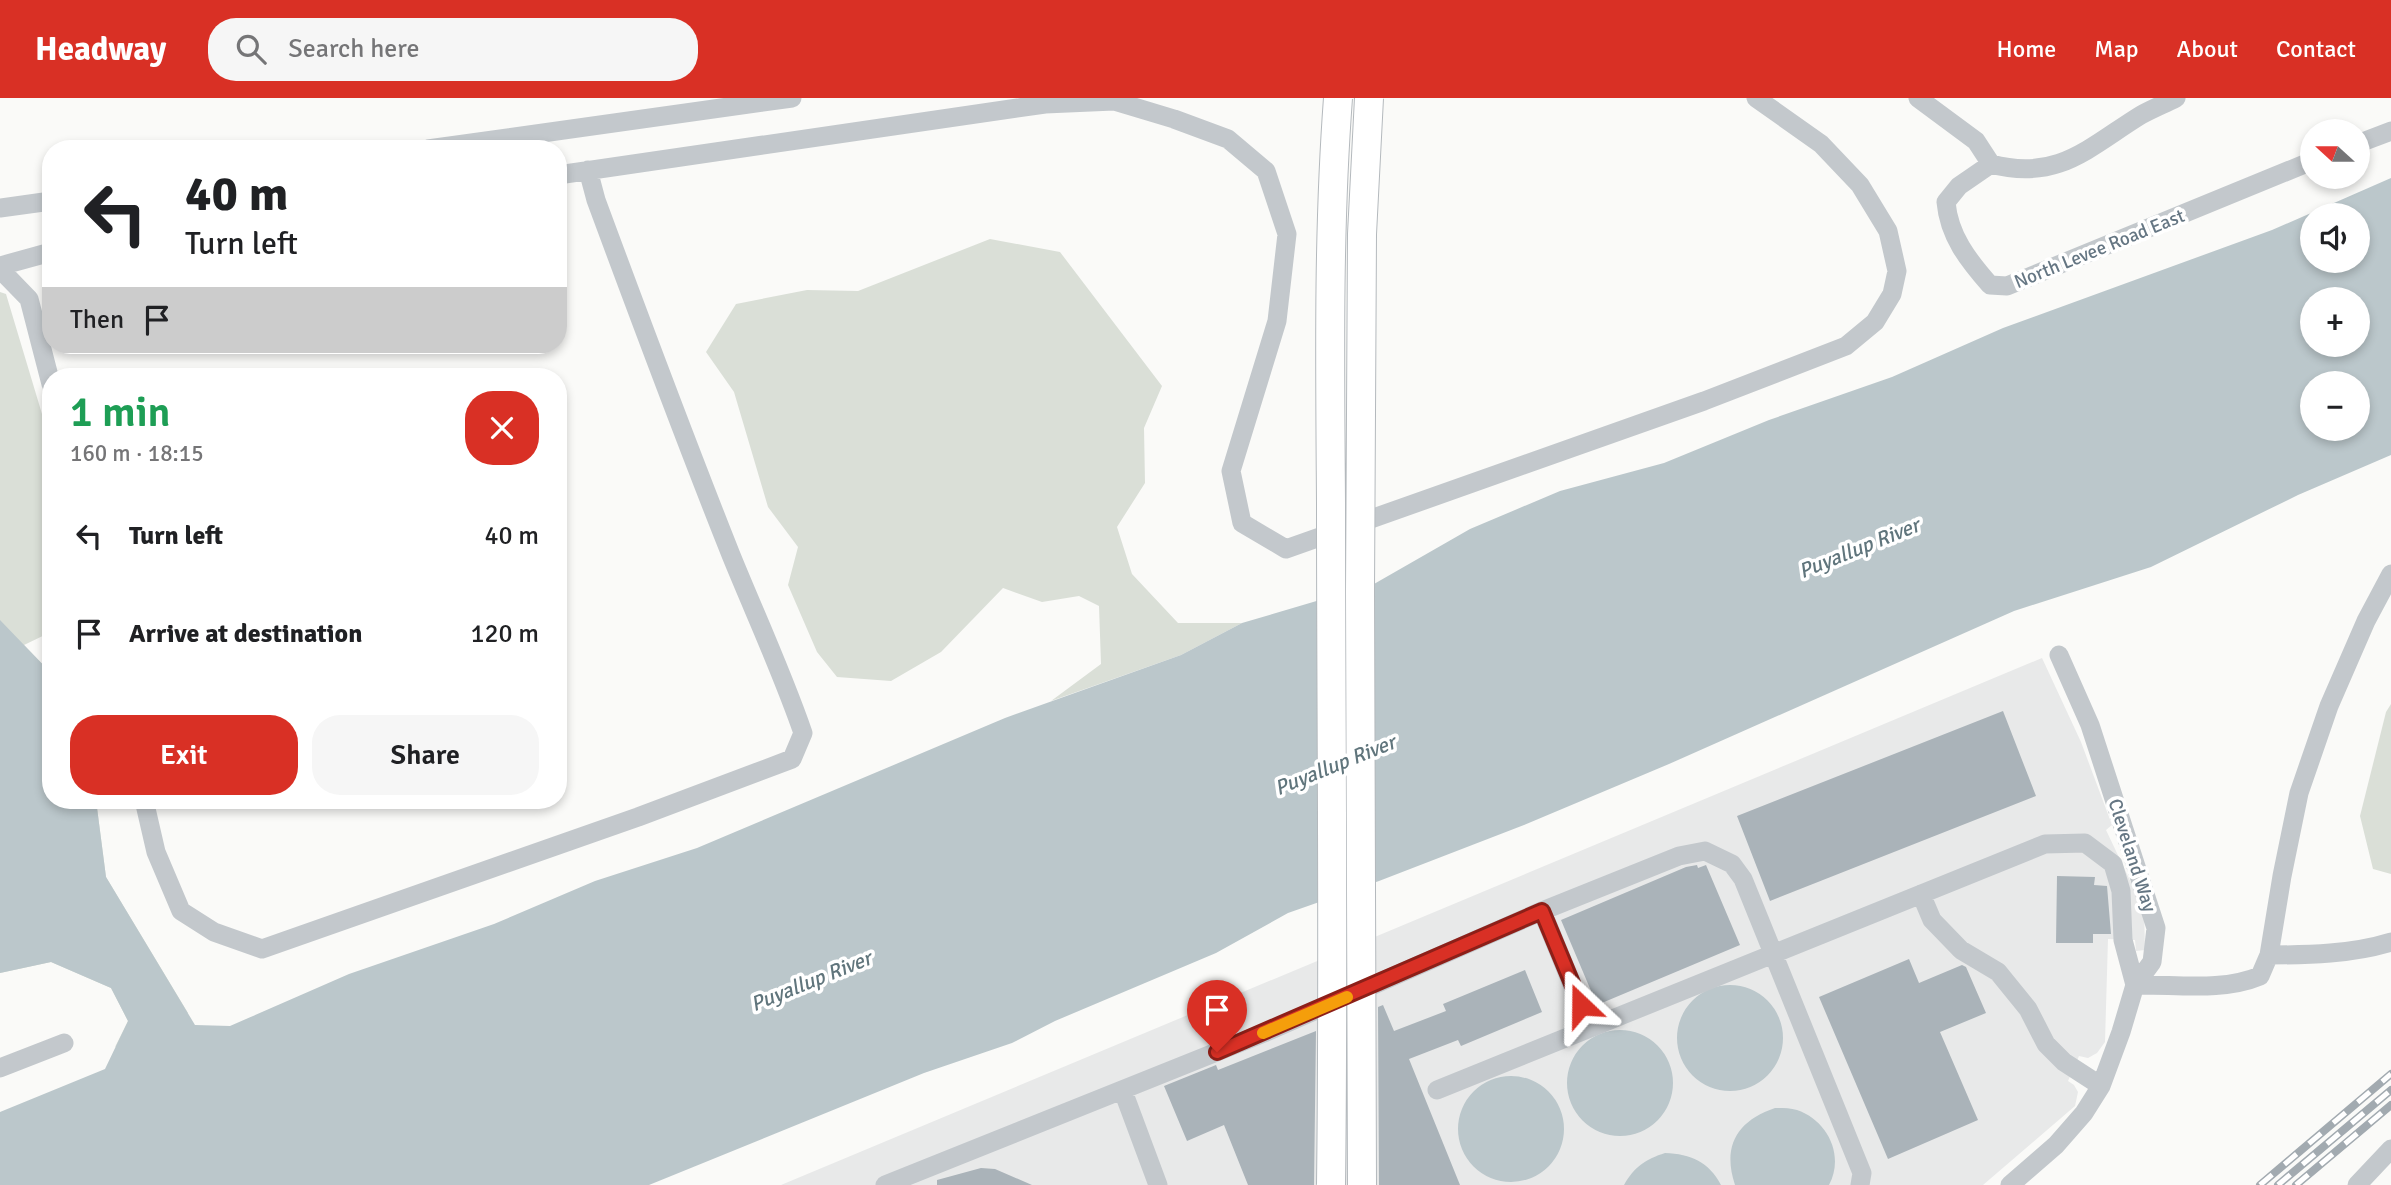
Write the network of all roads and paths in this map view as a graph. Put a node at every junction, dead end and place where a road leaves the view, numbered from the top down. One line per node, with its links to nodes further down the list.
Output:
1 (792, 98): 9 (street)
2 (1338, 98): 37 (highway, bridge)
3 (1369, 98): 38 (highway, bridge)
4 (1756, 98): 12 (street)
5 (1918, 98): 10 (street)
6 (2176, 98): 10 (street)
7 (2391, 131): 8 (street)
8 (2370, 139)
9 (492, 140)
10 (1992, 164): 11 (street, North Levee Road East)
11 (2300, 166)
12 (588, 170): 13 (street); 21 (street)
13 (567, 174)
14 (42, 202): 15 (street)
15 (0, 208)
16 (42, 255): 17 (street)
17 (0, 267): 18 (street)
18 (42, 349)
19 (2391, 574): 26 (street)
20 (2059, 655): 27 (street, Cleveland Way)
21 (146, 809)
22 (1931, 891): 25 (street); 27 (street); 31 (street)
23 (1542, 911): 25 (street); 28 (street); 33 (street)
24 (2391, 942): 26 (street)
25 (1773, 955): 28 (street); 39 (street)
26 (2269, 955): 27 (street)
27 (2135, 985): 31 (street, Cleveland Way)
28 (1590, 1028): 32 (street)
29 (64, 1043): 30 (street)
30 (0, 1068)
31 (2101, 1086): 40 (street, Cleveland Way)
32 (1437, 1090)
33 (1123, 1091): 35 (street); 36 (street)
34 (2388, 1145): 41 (street)
35 (885, 1185)
36 (1158, 1185)
37 (1331, 1185)
38 (1362, 1185)
39 (1860, 1185)
40 (2010, 1185)
41 (2357, 1185)

